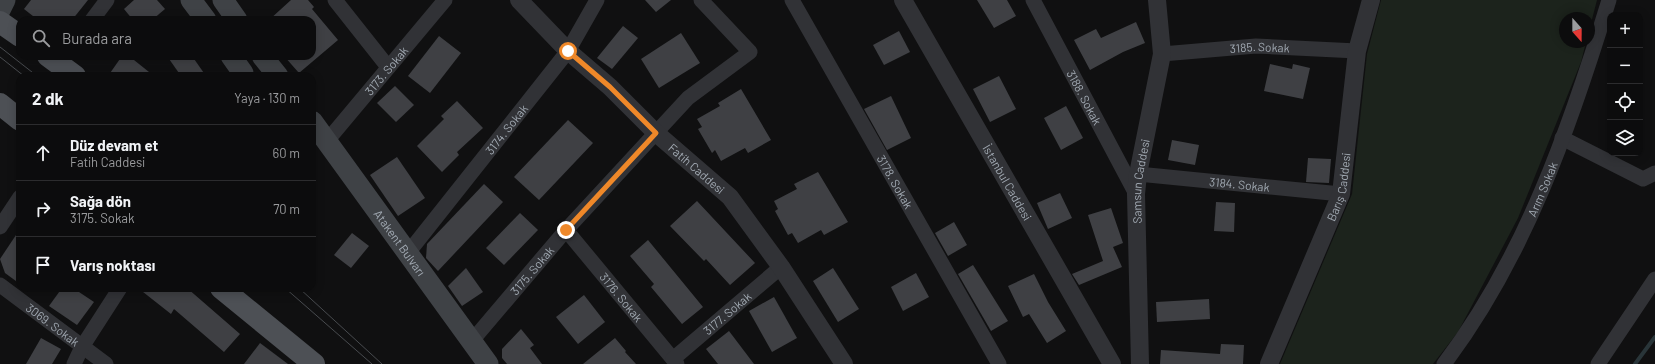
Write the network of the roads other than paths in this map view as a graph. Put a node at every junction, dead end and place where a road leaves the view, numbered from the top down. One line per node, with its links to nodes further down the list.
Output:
1 (5, 0): 16 (main road)
2 (107, 0): 17 (street)
3 (191, 0): 18 (main road)
4 (223, 0): 19 (main road)
5 (335, 0): 28 (street)
6 (445, 0): 28 (street, 3173. Sokak)
7 (519, 0): 22 (street, Fatih Caddesi)
8 (597, 0): 22 (street, 3174. Sokak)
9 (701, 0): 35 (street, 3175. Sokak)
10 (792, 0): 59 (street, 3178. Sokak)
11 (903, 0): 60 (street, İstanbul Caddesi)
12 (1033, 0): 40 (street, 3188. Sokak)
13 (1157, 0): 24 (street, Samsun Caddesi)
14 (1371, 0): 23 (street, Barış Caddesi)
15 (1609, 0): 36 (street, Arım Sokak)
16 (0, 10)
17 (95, 16)
18 (203, 16)
19 (234, 16)
20 (0, 22): 21 (main road)
21 (16, 33)
22 (568, 51): 35 (street, Fatih Caddesi); 45 (street, 3174. Sokak)
23 (1357, 51): 24 (street, 3185. Sokak); 41 (street, Barış Caddesi)
24 (1162, 54): 39 (street, Samsun Caddesi)
25 (233, 60): 29 (main road)
26 (255, 60): 30 (street)
27 (265, 60): 31 (main road)
28 (388, 67): 37 (street, 3173. Sokak)
29 (240, 72)
30 (245, 72)
31 (275, 72)
32 (0, 104): 33 (main road)
33 (16, 117)
34 (316, 126): 37 (main road, Atakent Bulvarı)
35 (656, 133): 44 (street, 3175. Sokak); 46 (street, Fatih Caddesi)
36 (1562, 138): 38 (street); 63 (street, Arım Sokak)
37 (327, 140): 45 (main road, Atakent Bulvarı)
38 (1655, 173)
39 (1138, 174): 40 (street, Samsun Caddesi); 41 (street, 3184. Sokak)
40 (1136, 194): 61 (street, Samsun Caddesi)
41 (1341, 194): 62 (street, Barış Caddesi)
42 (16, 203): 43 (street)
43 (0, 227)
44 (566, 230): 51 (street, 3175. Sokak); 53 (street, 3176. Sokak)
45 (408, 253): 51 (main road, Atakent Bulvarı)
46 (781, 267): 53 (street, 3177. Sokak); 58 (street, Fatih Caddesi)
47 (1655, 279): 64 (street)
48 (0, 285): 52 (street, 3069. Sokak)
49 (117, 292): 52 (street)
50 (226, 292): 56 (main road)
51 (471, 342): 57 (main road, Atakent Bulvarı)
52 (82, 347): 54 (street); 55 (street, 3069. Sokak)
53 (675, 362)
54 (74, 364)
55 (106, 364)
56 (314, 364)
57 (488, 364)
58 (843, 364)
59 (999, 364)
60 (1112, 364)
61 (1140, 364)
62 (1269, 364)
63 (1444, 364)
64 (1598, 364)

